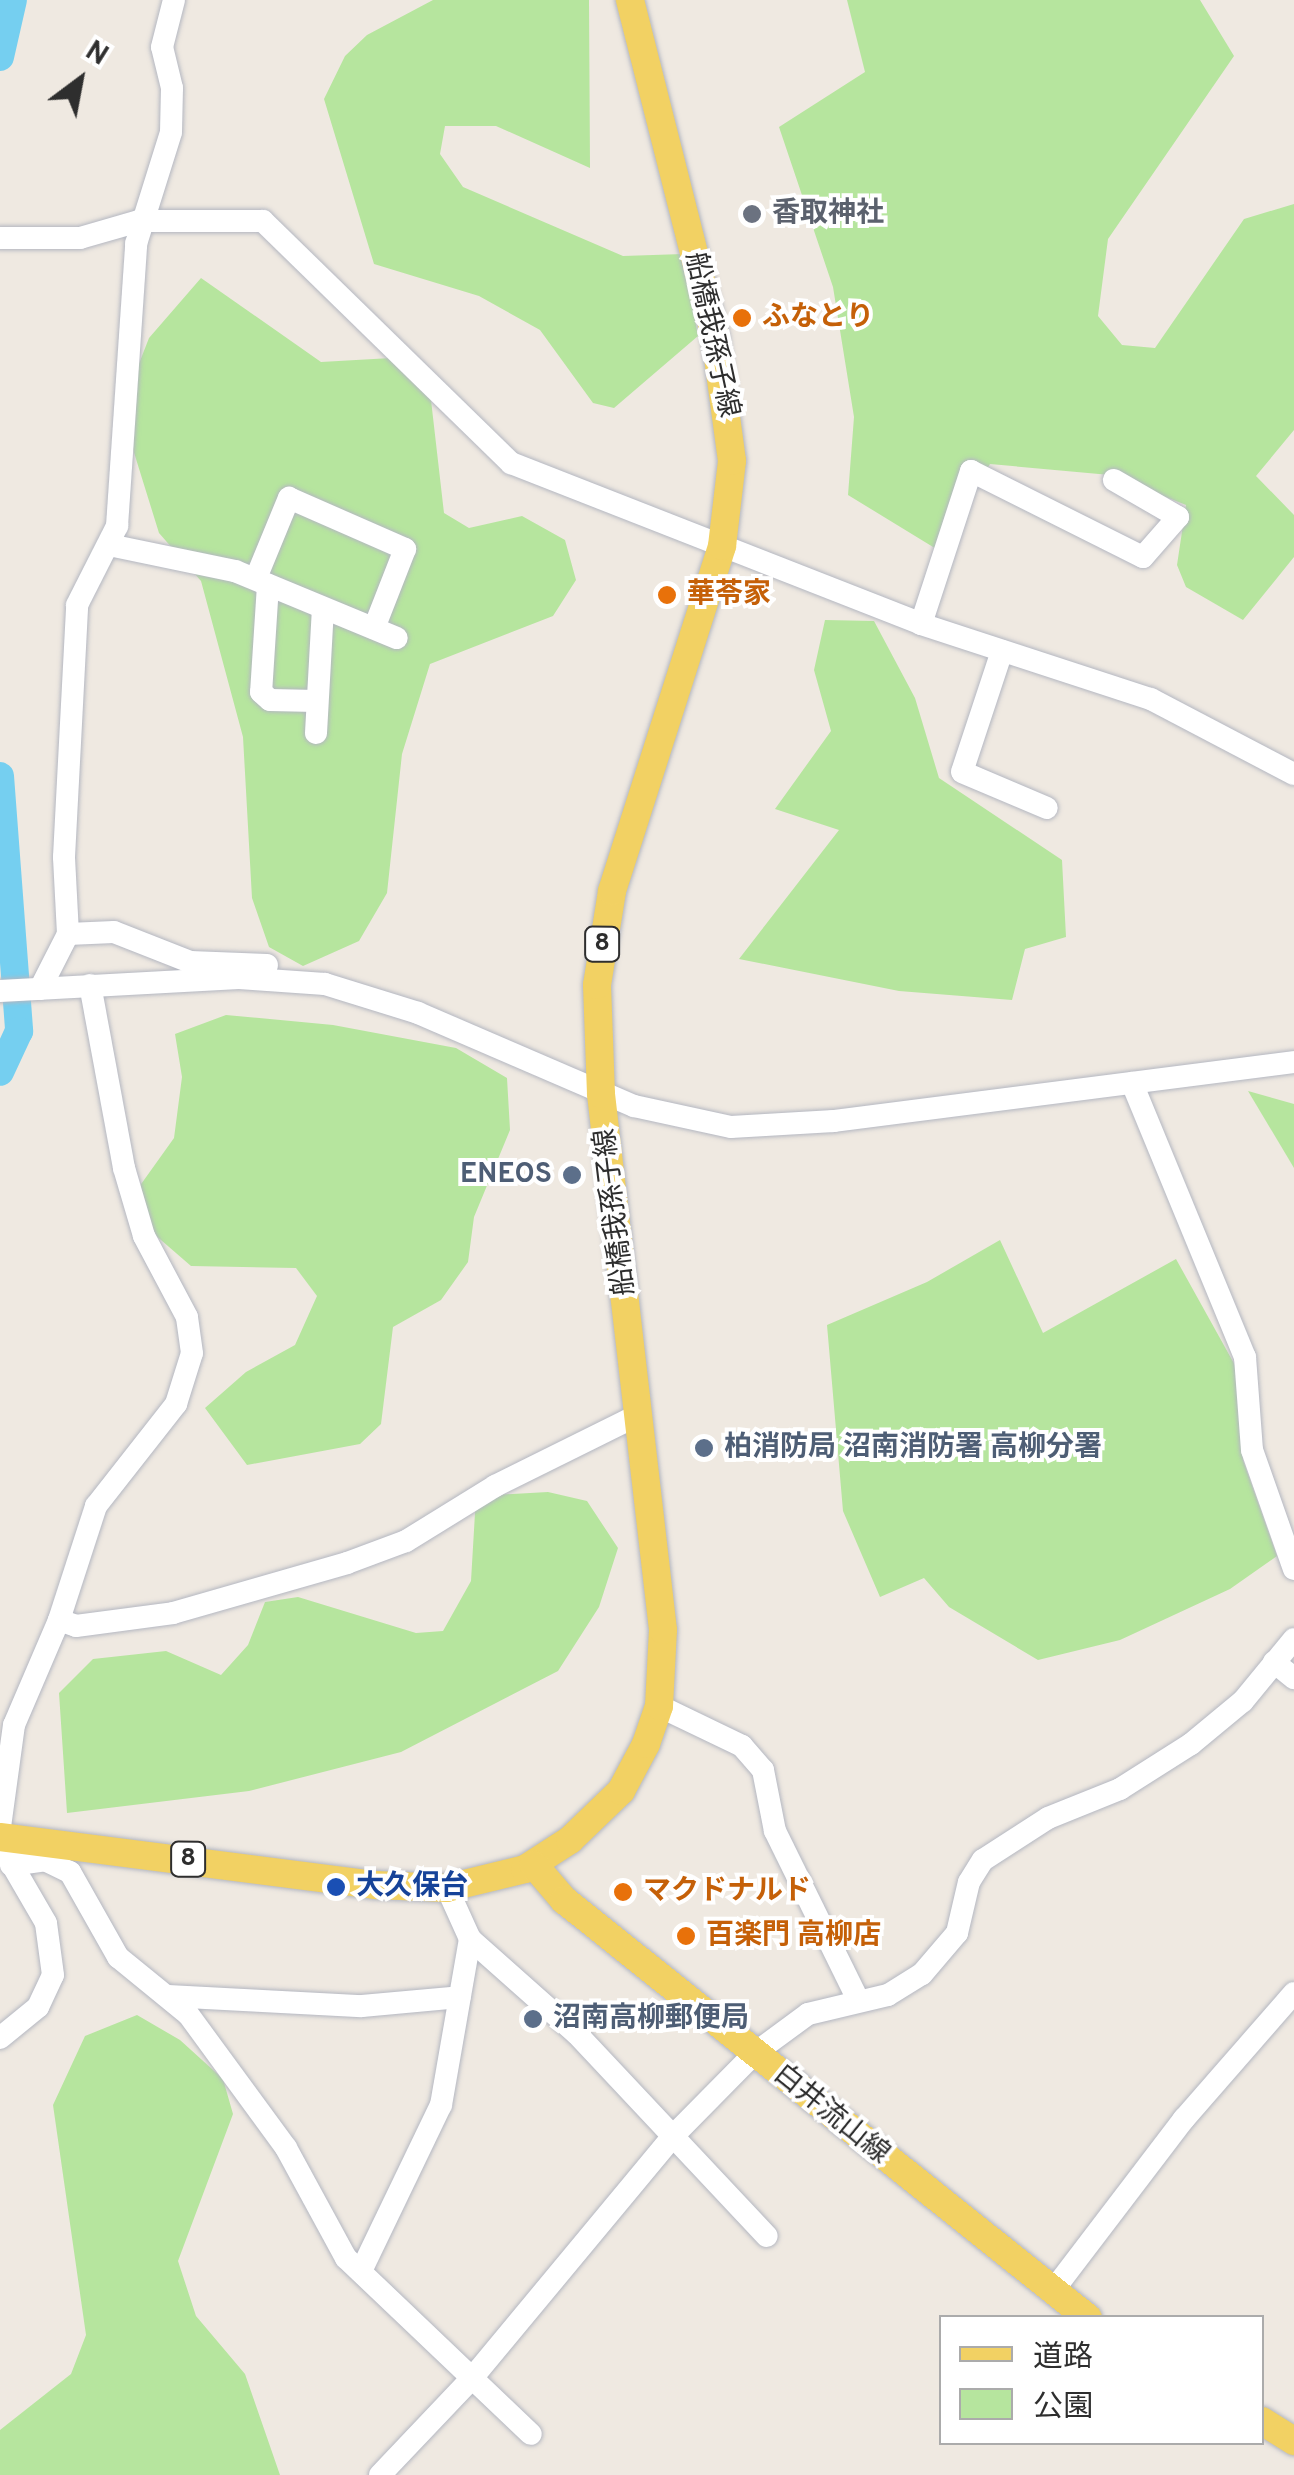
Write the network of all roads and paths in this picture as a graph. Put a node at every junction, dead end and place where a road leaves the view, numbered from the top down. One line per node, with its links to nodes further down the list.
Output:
1 (174, 0): 3 (street)
2 (630, 0): 7 (main road, 船橋我孫子線 / 8)
3 (138, 221): 4 (street); 6 (street); 7 (street)
4 (0, 238)
5 (1114, 480): 10 (street)
6 (109, 545): 8 (street); 18 (street)
7 (722, 546): 10 (street); 25 (main road, 船橋我孫子線 / 8)
8 (262, 582): 9 (street); 11 (street); 14 (street)
9 (323, 608): 11 (street); 14 (street)
10 (921, 624): 13 (street)
11 (374, 628): 12 (street)
12 (397, 638)
13 (1002, 652): 16 (street); 17 (street)
14 (316, 701): 15 (street)
15 (316, 734)
16 (1294, 774)
17 (1047, 808)
18 (68, 934): 19 (street); 21 (street)
19 (268, 978): 20 (street); 25 (street)
20 (90, 984): 21 (street); 28 (street)
21 (36, 989): 22 (street)
22 (0, 991)
23 (1294, 1062): 24 (street)
24 (1132, 1083): 25 (street); 27 (street)
25 (601, 1094): 26 (main road, 船橋我孫子線 / 8)
26 (640, 1414): 28 (street); 32 (main road, 船橋我孫子線 / 8)
27 (1294, 1569)
28 (59, 1620): 33 (street)
29 (1294, 1639): 30 (street)
30 (1274, 1662): 31 (street); 42 (street)
31 (1294, 1678)
32 (658, 1706): 36 (main road, 船橋我孫子線 / 8); 42 (street)
33 (0, 1827)
34 (0, 1838): 35 (street); 37 (main road, 船橋我孫子線 / 8)
35 (11, 1865): 40 (street); 43 (street)
36 (534, 1865): 37 (main road, 船橋我孫子線 / 8); 44 (main road, 白井流山線)
37 (447, 1888): 38 (street)
38 (470, 1939): 41 (street); 45 (street)
39 (1294, 1992): 48 (street)
40 (168, 1996): 41 (street); 47 (street)
41 (460, 1997): 47 (street)
42 (858, 2000): 44 (street)
43 (0, 2038)
44 (755, 2054): 45 (street); 48 (main road, 白井流山線)
45 (674, 2135): 46 (street); 50 (street)
46 (767, 2236)
47 (361, 2270): 50 (street)
48 (1052, 2292): 49 (main road, 白井流山線)
49 (1084, 2315)
50 (472, 2377): 52 (street); 54 (street)
51 (1264, 2422): 53 (main road)
52 (531, 2434)
53 (1294, 2441)
54 (380, 2475)

